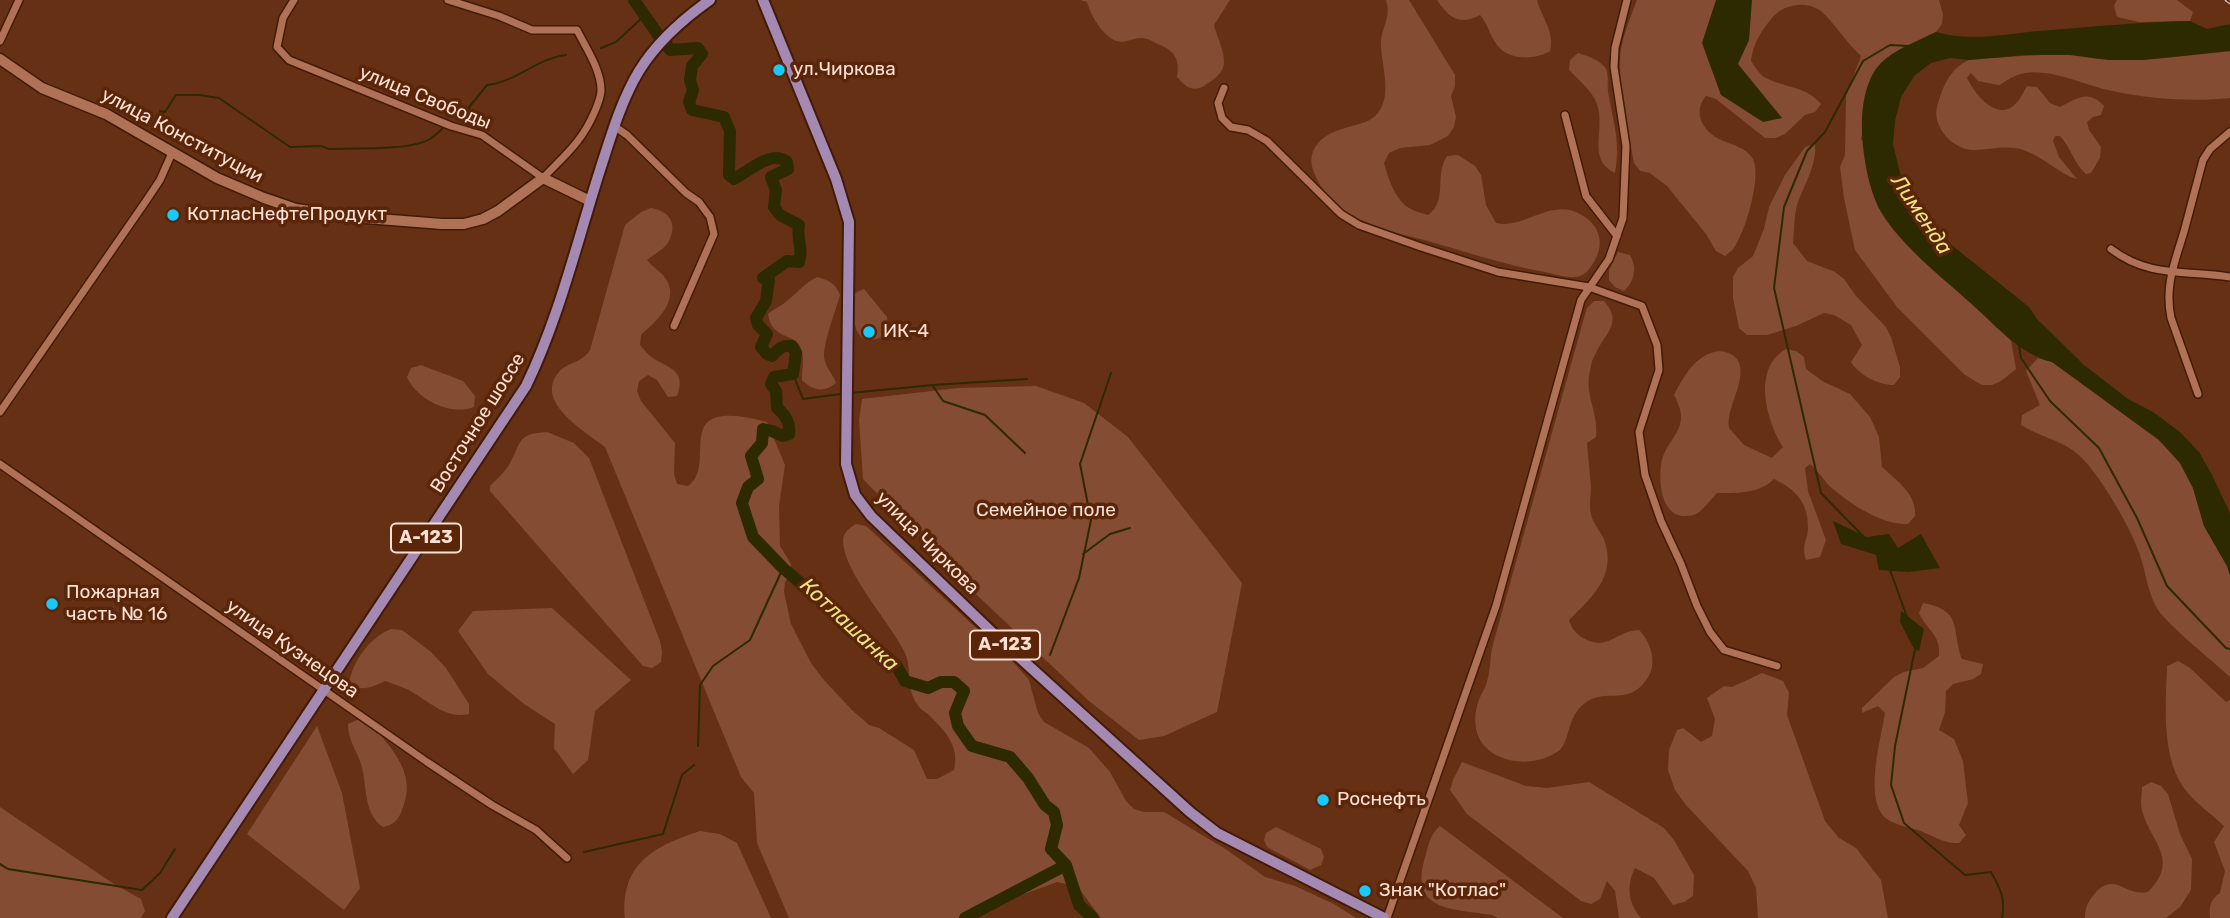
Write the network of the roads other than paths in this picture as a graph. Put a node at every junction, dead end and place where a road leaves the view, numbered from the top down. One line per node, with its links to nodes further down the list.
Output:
1 (19, 0): 7 (street)
2 (293, 0): 14 (street, улица Свободы)
3 (449, 0): 14 (street)
4 (710, 0): 11 (main road, А-123)
5 (763, 0): 29 (main road, улица Чиркова / А-123)
6 (1627, 0): 16 (street)
7 (0, 41)
8 (0, 59): 13 (main road, улица Конституции)
9 (1224, 88): 20 (street)
10 (1565, 115): 16 (street)
11 (614, 127): 15 (main road, Восточное шоссе / А-123); 21 (street)
12 (2230, 132): 18 (street)
13 (172, 153): 14 (main road, улица Конституции); 23 (street)
14 (542, 178): 15 (main road)
15 (590, 201): 26 (main road, Восточное шоссе / А-123)
16 (1617, 236): 20 (street)
17 (2111, 249): 18 (street)
18 (2170, 272): 19 (street); 22 (street)
19 (2230, 277)
20 (1589, 287): 25 (street); 29 (street)
21 (674, 326)
22 (2198, 394)
23 (0, 412)
24 (0, 464): 26 (street, улица Кузнецова)
25 (1777, 666)
26 (325, 690): 27 (street, улица Кузнецова); 28 (main road, Восточное шоссе / А-123)
27 (566, 858)
28 (172, 918)
29 (1386, 918)

